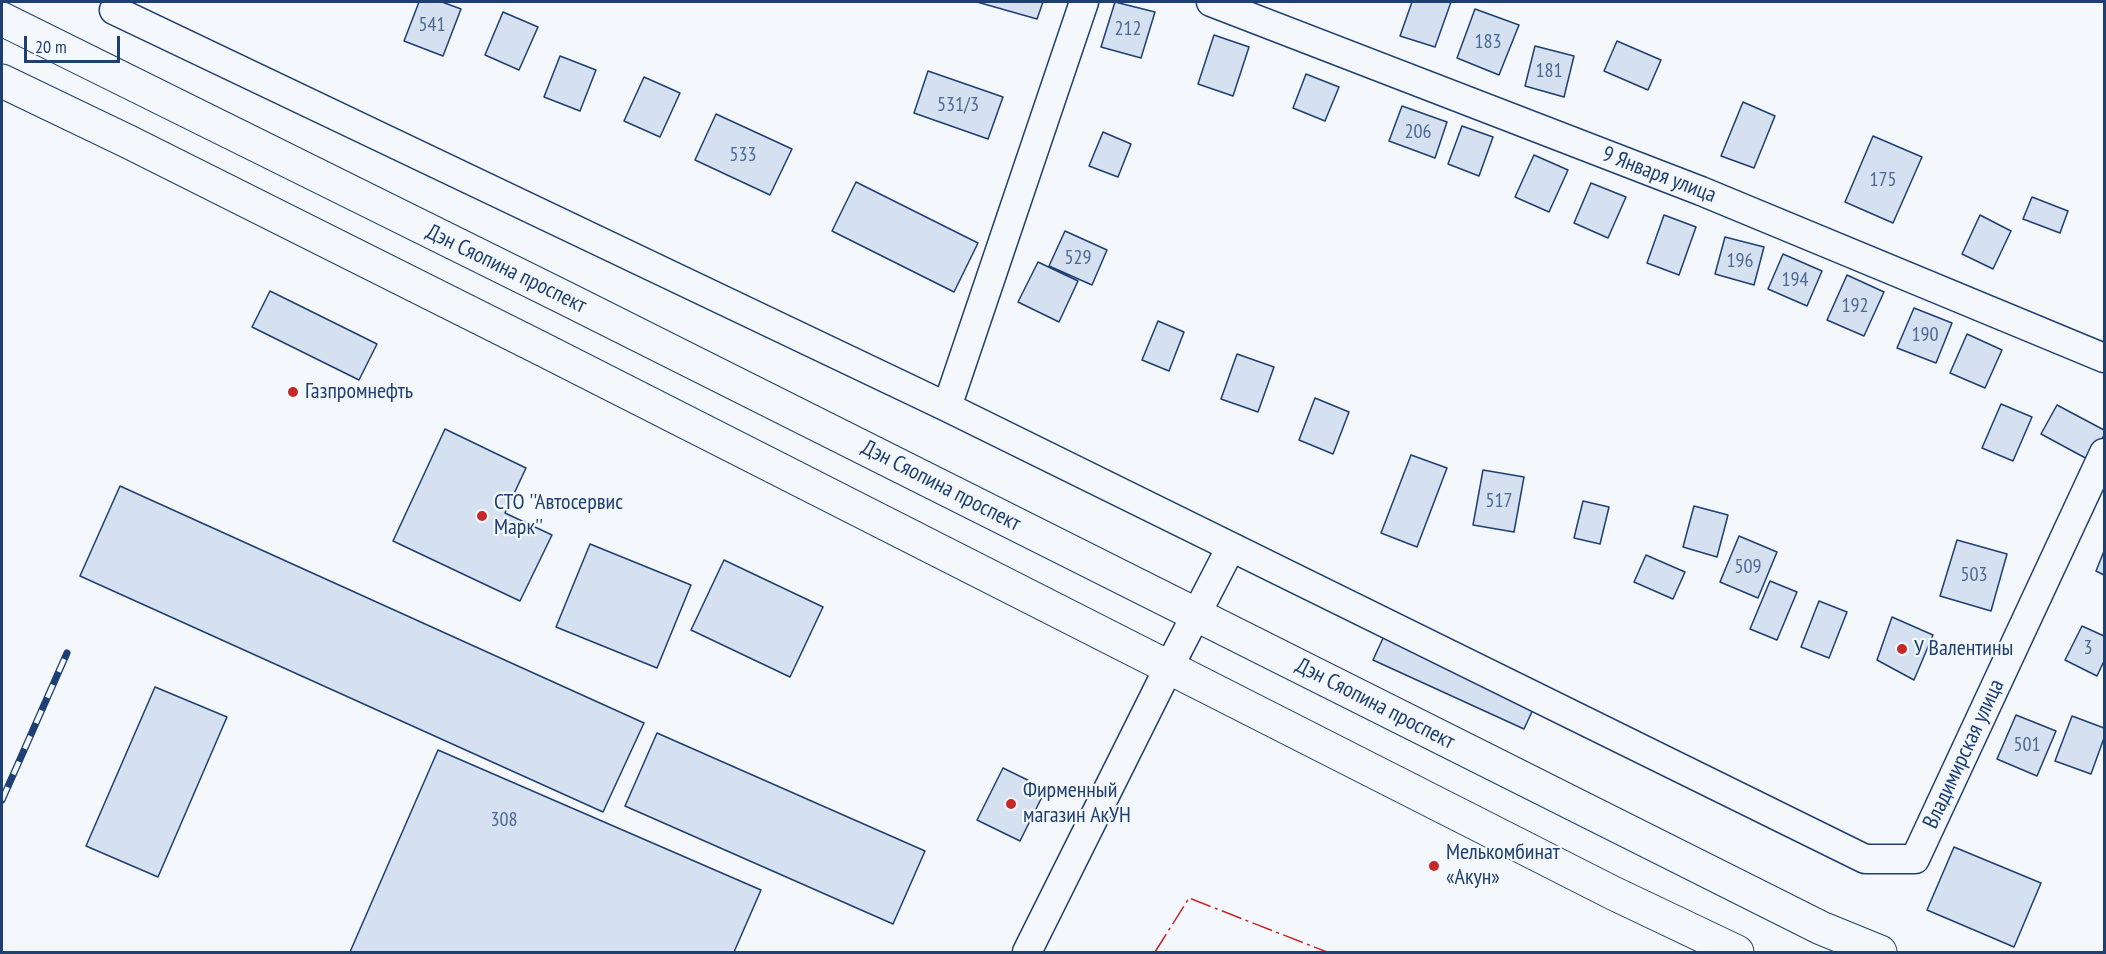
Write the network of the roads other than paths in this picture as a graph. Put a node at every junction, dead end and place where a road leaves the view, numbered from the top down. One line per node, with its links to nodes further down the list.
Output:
1 (1084, 2): 7 (street)
2 (1211, 2): 6 (street, 9 Января улица)
3 (114, 10): 7 (street)
4 (2, 19): 10 (main road, Дэн Сяопина проспект)
5 (2, 81): 11 (main road)
6 (2104, 358)
7 (947, 407): 9 (street)
8 (2104, 453): 9 (street, Владимирская улица)
9 (1231, 547): 10 (street)
10 (1196, 614): 11 (street); 14 (main road, Дэн Сяопина проспект)
11 (1169, 667): 12 (street); 13 (main road)
12 (1027, 952)
13 (1737, 952)
14 (1880, 952)

